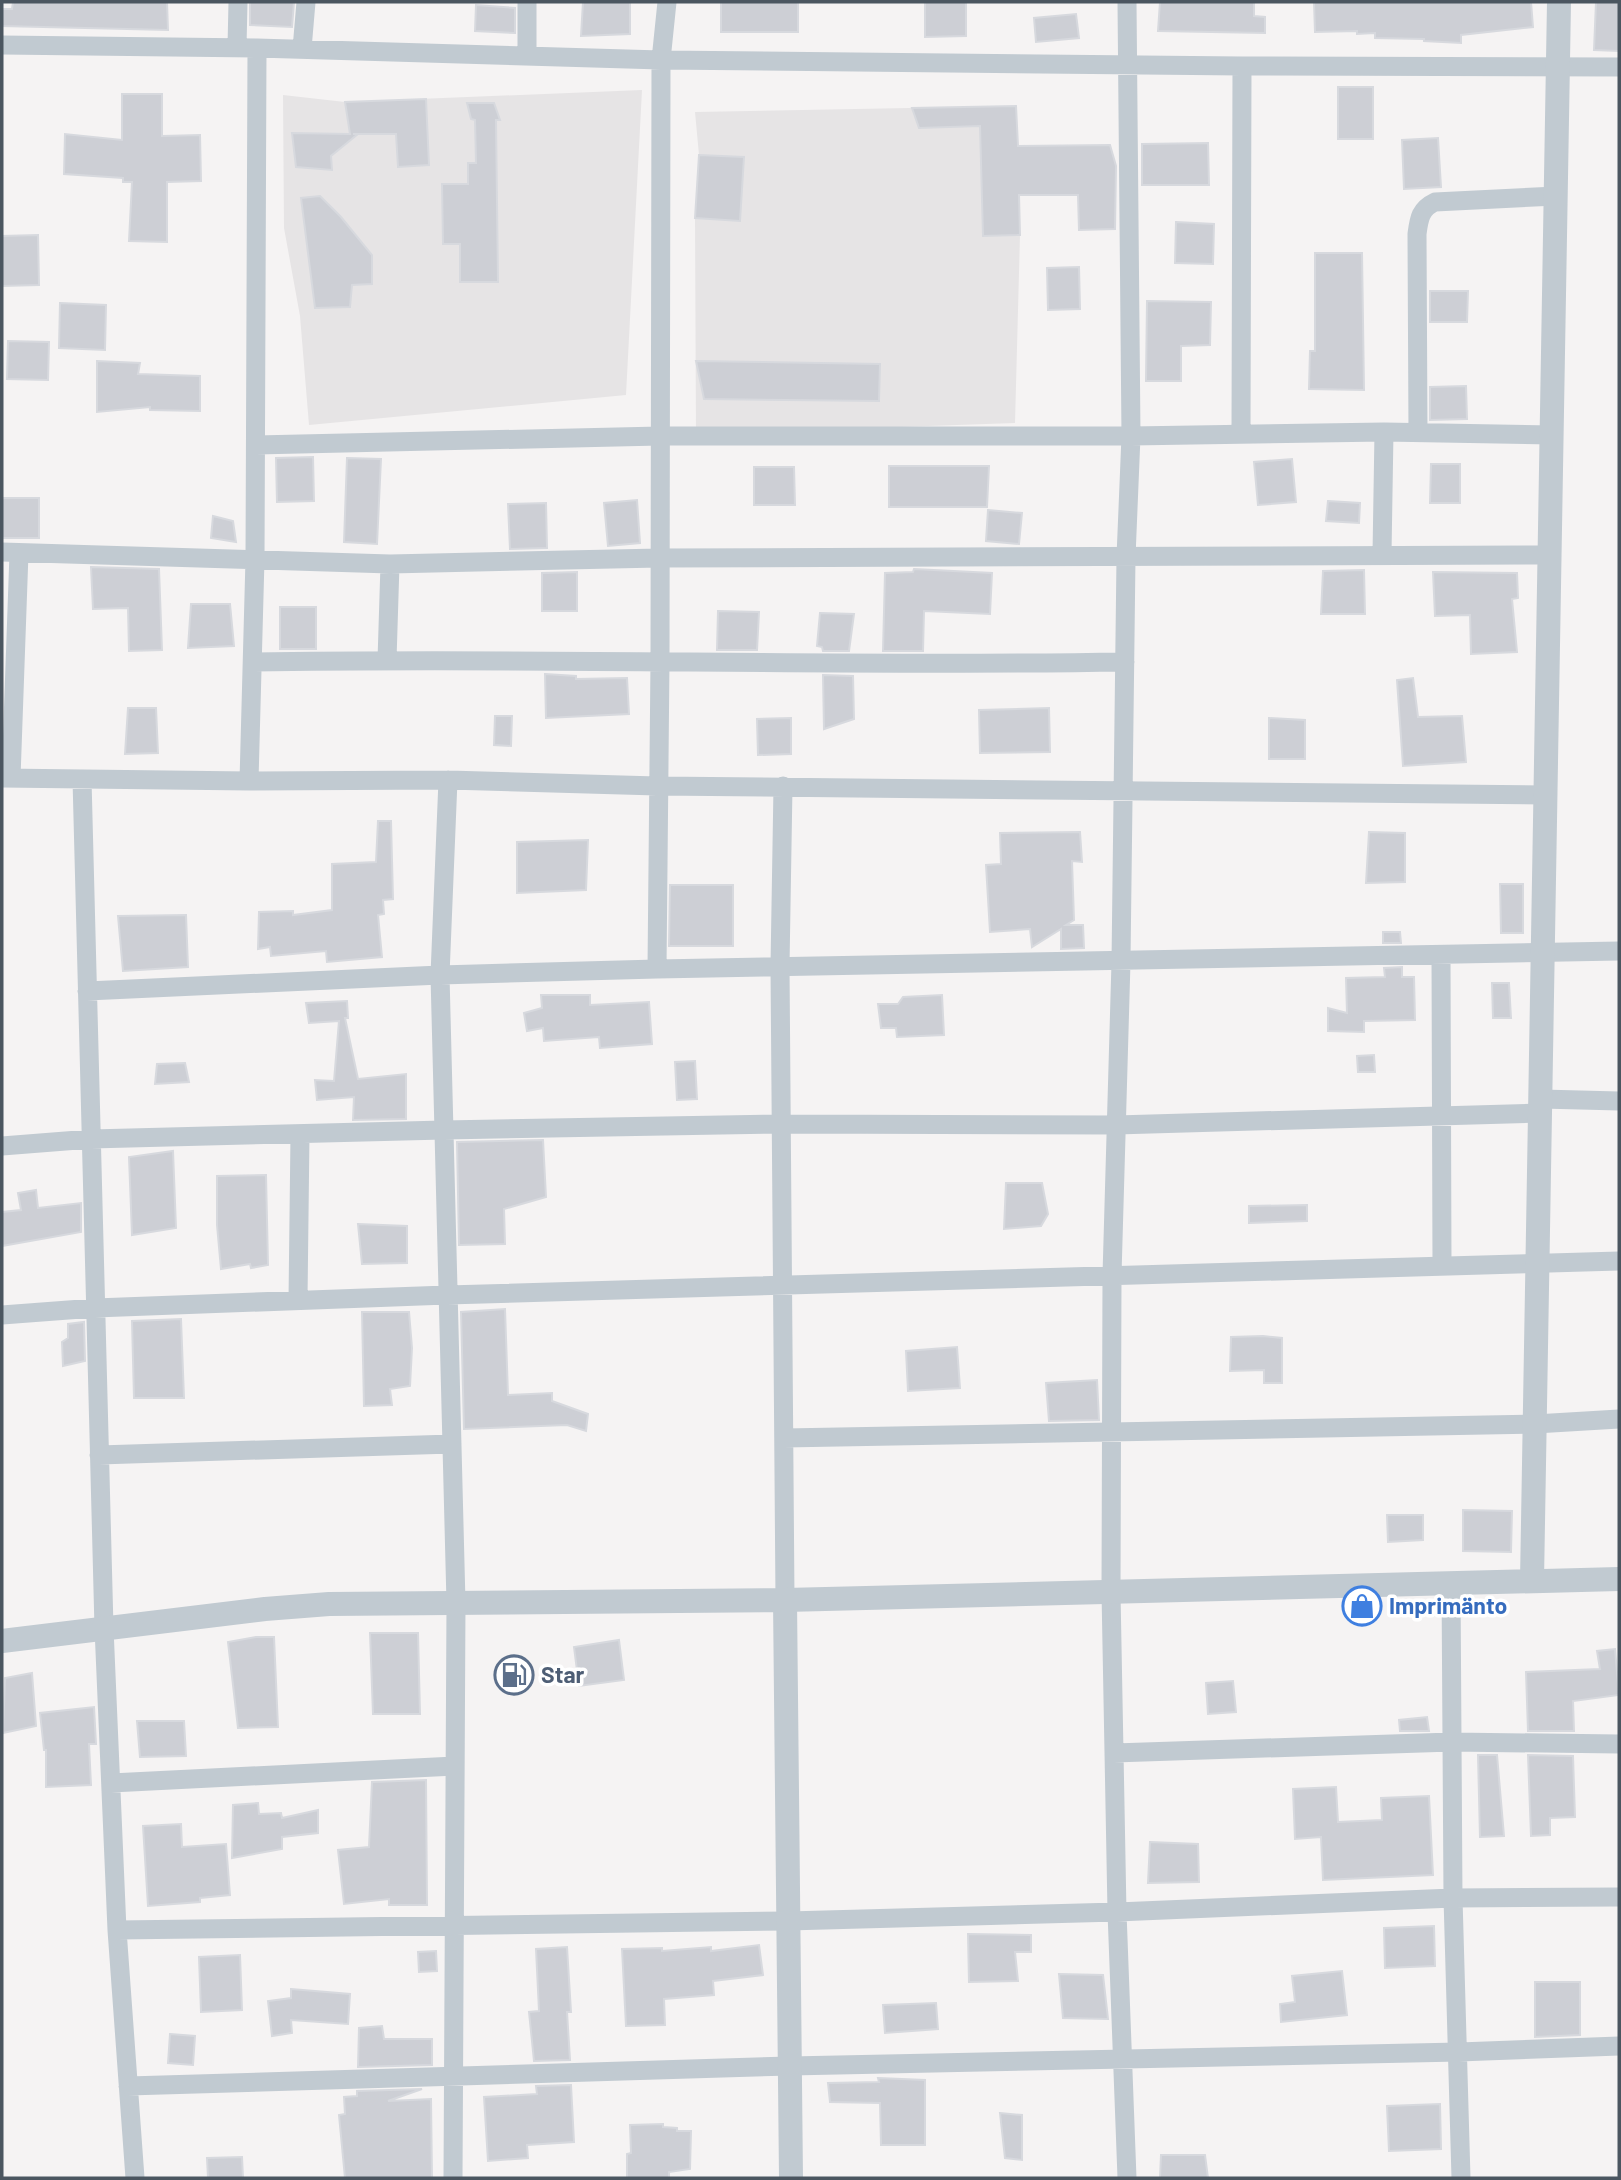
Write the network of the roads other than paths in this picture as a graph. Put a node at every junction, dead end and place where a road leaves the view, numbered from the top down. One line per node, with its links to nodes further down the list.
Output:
1 (238, 2): 8 (street)
2 (306, 2): 10 (street)
3 (527, 2): 11 (street)
4 (667, 2): 12 (street)
5 (1127, 2): 13 (street)
6 (1559, 2): 15 (street)
7 (2, 45): 8 (street)
8 (237, 47): 9 (street)
9 (257, 48): 10 (street); 24 (street)
10 (302, 49): 11 (street)
11 (527, 56): 12 (street)
12 (661, 60): 13 (street); 22 (street)
13 (1126, 63): 14 (street); 23 (street)
14 (1242, 66): 15 (street); 20 (street)
15 (1558, 67): 16 (street); 17 (street)
16 (1619, 67)
17 (1556, 195): 19 (street); 21 (street)
18 (1384, 432): 19 (street); 20 (street); 26 (street)
19 (1418, 433): 21 (street)
20 (1241, 434): 23 (street)
21 (1552, 435): 27 (street)
22 (660, 436): 23 (street); 24 (street); 29 (street)
23 (1131, 436): 28 (street)
24 (256, 445): 30 (street)
25 (10, 552): 30 (street); 36 (street)
26 (1382, 554): 27 (street); 28 (street)
27 (1550, 555): 43 (street)
28 (1126, 557): 29 (street); 34 (street)
29 (659, 558): 31 (street); 33 (street)
30 (255, 559): 31 (street); 35 (street)
31 (390, 564): 32 (street)
32 (387, 660): 33 (street); 35 (street)
33 (660, 660): 34 (street); 40 (street)
34 (1125, 662): 42 (street)
35 (253, 663): 39 (street)
36 (6, 778): 37 (street)
37 (82, 779): 39 (street); 51 (street)
38 (448, 780): 39 (street); 40 (street); 50 (street)
39 (249, 781)
40 (657, 786): 41 (street); 49 (street)
41 (783, 786): 42 (street); 48 (street)
42 (1123, 789): 43 (street); 47 (street)
43 (1546, 794): 45 (street)
44 (1619, 951): 45 (street)
45 (1543, 953): 46 (street); 53 (street)
46 (1441, 955): 47 (street); 54 (street)
47 (1121, 962): 48 (street); 56 (street)
48 (780, 966): 49 (street); 55 (street)
49 (657, 969): 50 (street)
50 (440, 975): 51 (street); 57 (street)
51 (87, 991): 59 (street)
52 (1619, 1101): 53 (street)
53 (1541, 1106): 54 (street); 62 (street)
54 (1442, 1116): 56 (street); 63 (street)
55 (782, 1124): 56 (street); 57 (street); 65 (street)
56 (1116, 1125): 64 (street)
57 (444, 1130): 58 (street); 66 (street)
58 (300, 1134): 59 (street); 67 (street)
59 (91, 1139): 60 (street); 68 (street)
60 (2, 1146)
61 (1619, 1261): 62 (street)
62 (1538, 1262): 63 (street); 71 (street)
63 (1443, 1265): 64 (street)
64 (1112, 1275): 65 (street); 72 (street)
65 (783, 1285): 66 (street); 73 (street)
66 (447, 1295): 67 (street); 74 (street)
67 (298, 1300): 68 (street)
68 (95, 1308): 69 (street); 75 (street)
69 (2, 1315)
70 (1619, 1419): 71 (street)
71 (1535, 1424): 72 (street); 77 (street)
72 (1112, 1433): 73 (street); 79 (street)
73 (784, 1438): 80 (street)
74 (452, 1444): 75 (street); 81 (street)
75 (99, 1455): 82 (street)
76 (1619, 1579): 77 (street)
77 (1532, 1581): 78 (street)
78 (1451, 1583): 79 (street); 84 (street)
79 (1111, 1592): 80 (street); 86 (street)
80 (785, 1600): 81 (street); 92 (street)
81 (456, 1603): 82 (street); 87 (street)
82 (104, 1628): 83 (street); 88 (street)
83 (2, 1641)
84 (1452, 1742): 85 (street); 86 (street); 90 (street)
85 (1619, 1744)
86 (1114, 1753): 91 (street)
87 (455, 1766): 88 (street); 93 (street)
88 (111, 1783): 94 (street)
89 (1619, 1897): 90 (street)
90 (1453, 1898): 91 (street); 96 (street)
91 (1117, 1912): 92 (street); 97 (street)
92 (788, 1921): 93 (street); 98 (street)
93 (454, 1925): 94 (street); 99 (street)
94 (117, 1930): 100 (street)
95 (1619, 2046): 96 (street)
96 (1459, 2052): 97 (street); 105 (street)
97 (1124, 2059): 98 (street); 104 (street)
98 (790, 2066): 99 (street); 103 (street)
99 (453, 2076): 100 (street); 102 (street)
100 (128, 2086): 101 (street)
101 (135, 2178)
102 (453, 2178)
103 (791, 2178)
104 (1128, 2178)
105 (1461, 2178)

